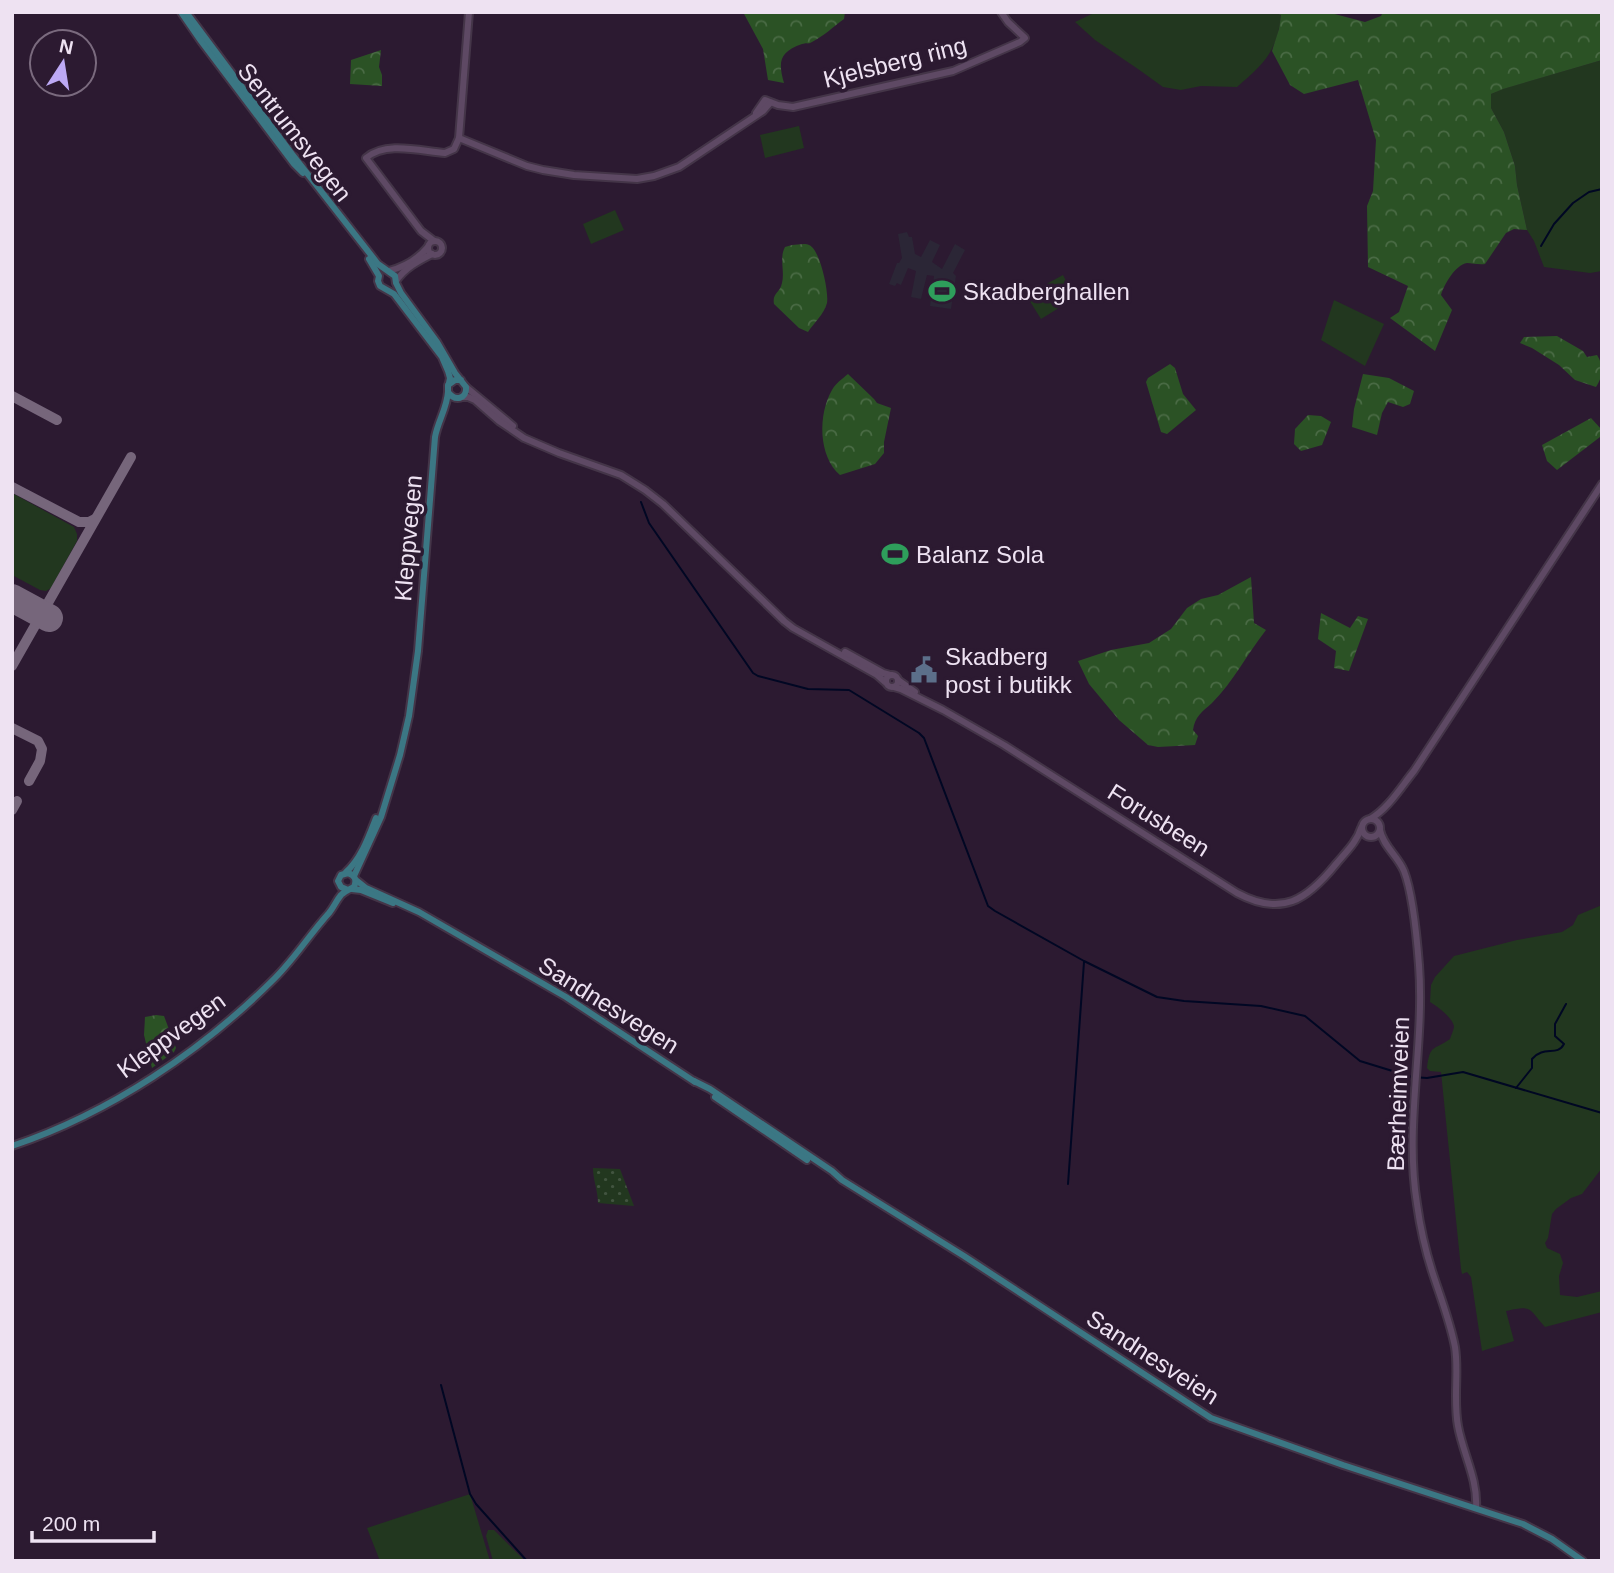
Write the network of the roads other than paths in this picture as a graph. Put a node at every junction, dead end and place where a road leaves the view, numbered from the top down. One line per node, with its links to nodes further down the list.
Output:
1 (184, 12): 8 (main road, Sentrumsvegen); 9 (main road, Sentrumsvegen)
2 (469, 12): 4 (main road)
3 (1001, 12): 4 (main road, Kjelsberg ring)
4 (459, 138): 5 (main road)
5 (421, 231): 6 (main road); 7 (main road)
6 (434, 241): 7 (main road); 7 (main road)
7 (429, 250): 8 (main road); 10 (main road)
8 (388, 271): 9 (main road); 10 (main road, Sentrumsvegen)
9 (379, 276): 11 (main road, Sentrumsvegen)
10 (396, 282): 11 (main road); 12 (main road, Sentrumsvegen)
11 (387, 289): 13 (main road, Sentrumsvegen)
12 (464, 384): 13 (main road); 14 (main road); 16 (main road, Forusbeen)
13 (448, 389): 14 (main road); 15 (main road, Kleppvegen)
14 (461, 397): 15 (main road); 16 (main road, Forusbeen)
15 (446, 409): 24 (main road, Kleppvegen)
16 (544, 446): 18 (main road, Forusbeen)
17 (1602, 484): 25 (main road, Forusbeen)
18 (779, 615): 19 (main road, Forusbeen); 21 (main road, Forusbeen)
19 (890, 675): 20 (main road, Forusbeen); 21 (main road)
20 (898, 680): 22 (main road); 23 (main road, Forusbeen)
21 (886, 682): 22 (main road, Forusbeen)
22 (894, 687): 23 (main road, Forusbeen)
23 (943, 710): 31 (main road, Forusbeen)
24 (388, 794): 32 (main road, Kleppvegen); 33 (main road, Kleppvegen)
25 (1386, 805): 26 (main road, Forusbeen); 28 (main road, Forusbeen)
26 (1370, 819): 27 (main road, Forusbeen); 28 (main road)
27 (1361, 828): 29 (main road); 31 (main road, Forusbeen)
28 (1380, 828): 29 (main road, Forusbeen); 30 (main road, Bærheimveien)
29 (1371, 837): 30 (main road); 31 (main road, Forusbeen)
30 (1388, 848): 42 (main road, Bærheimveien)
31 (1349, 849)
32 (344, 873): 33 (main road); 34 (main road, Kleppvegen)
33 (355, 878): 35 (main road, Kleppvegen); 36 (main road, Sandnesvegen)
34 (339, 884): 35 (main road); 37 (main road, Kleppvegen)
35 (350, 890): 36 (main road, Sandnesvegen); 37 (main road, Kleppvegen)
36 (407, 906): 38 (main road, Sandnesvegen)
37 (324, 918): 39 (main road, Kleppvegen)
38 (694, 1081): 40 (main road, Sandnesvegen); 41 (main road, Sandnesveien)
39 (12, 1146)
40 (785, 1146): 41 (main road, Sandnesveien)
41 (842, 1180): 42 (main road, Sandnesveien)
42 (1476, 1508): 43 (main road, Sandnesveien)
43 (1583, 1561)

